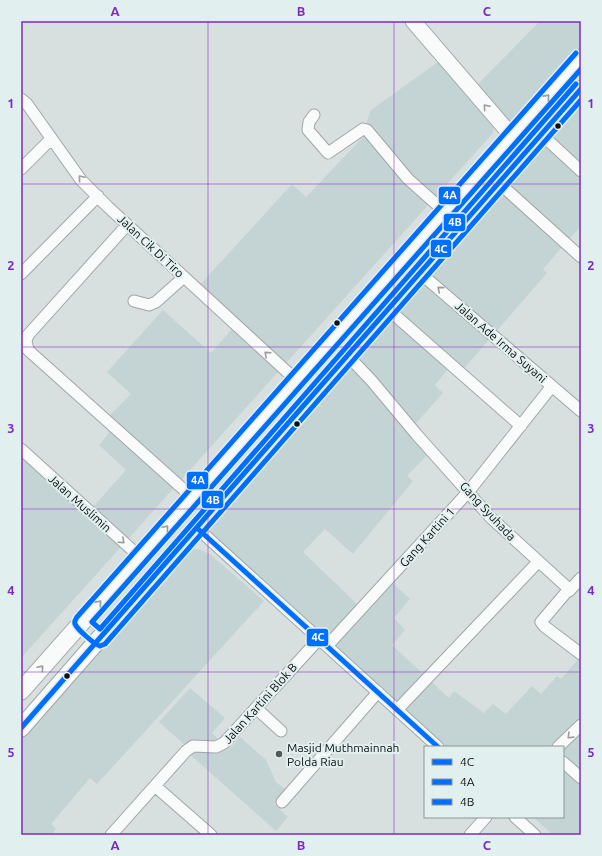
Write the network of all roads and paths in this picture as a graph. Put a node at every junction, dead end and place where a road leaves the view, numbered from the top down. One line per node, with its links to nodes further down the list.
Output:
1 (413, 21): 7 (main road, one-way to 1)
2 (581, 58): 7 (main road, one-way to 2)
3 (581, 89): 6 (main road)
4 (21, 99): 8 (street, Jalan Cik Di Tiro)
5 (314, 115): 13 (street)
6 (541, 134): 10 (street); 11 (main road)
7 (512, 136): 13 (main road)
8 (50, 138): 9 (street); 12 (street, Jalan Cik Di Tiro, one-way to 8)
9 (21, 169)
10 (581, 170)
11 (499, 183): 16 (main road); 17 (street)
12 (98, 196): 14 (street, Jalan Cik Di Tiro); 19 (street)
13 (444, 211): 15 (main road)
14 (127, 225): 20 (street, Jalan Cik Di Tiro); 30 (street)
15 (419, 240): 16 (main road); 24 (main road)
16 (436, 254): 18 (main road)
17 (581, 256)
18 (420, 272): 22 (main road); 25 (street, Jalan Ade Irma Suyani, one-way to 18)
19 (21, 274)
20 (184, 277): 21 (street); 24 (street, Jalan Cik Di Tiro, one-way to 20)
21 (134, 301)
22 (388, 310): 23 (main road); 27 (street)
23 (348, 356): 29 (street, Gang Syuhada); 31 (main road)
24 (296, 380): 30 (main road)
25 (552, 386): 26 (street, Jalan Ade Irma Suyani); 27 (street, Gang Kartini 1)
26 (581, 411)
27 (521, 426): 29 (street, Gang Kartini 1)
28 (21, 449): 32 (street, Jalan Muslimin, one-way to 32)
29 (469, 491): 33 (street, Gang Syuhada); 39 (street, Gang Kartini 1)
30 (192, 497): 32 (main road, one-way to 30)
31 (197, 528): 37 (street); 38 (main road)
32 (140, 557): 36 (main road, one-way to 32)
33 (538, 562): 35 (street, Gang Syuhada); 44 (street)
34 (581, 578): 35 (street)
35 (569, 591): 40 (street)
36 (82, 622): 38 (main road); 41 (main road, one-way to 36)
37 (319, 638): 39 (street); 43 (street, Jalan Kartini Blok B)
38 (100, 639): 46 (main road)
39 (327, 646): 42 (street)
40 (581, 654)
41 (21, 691)
42 (378, 692): 44 (street); 53 (street)
43 (256, 708): 47 (street); 52 (street, Jalan Kartini Blok B)
44 (397, 710): 48 (street)
45 (581, 725): 49 (street, one-way to 49)
46 (21, 728)
47 (281, 731)
48 (437, 746)
49 (559, 746)
50 (564, 763): 51 (street)
51 (581, 778)
52 (155, 786): 56 (street, Jalan Kartini Blok B); 57 (street)
53 (282, 802)
54 (485, 818): 58 (street)
55 (515, 818): 59 (street)
56 (111, 835)
57 (211, 835)
58 (470, 835)
59 (534, 835)

